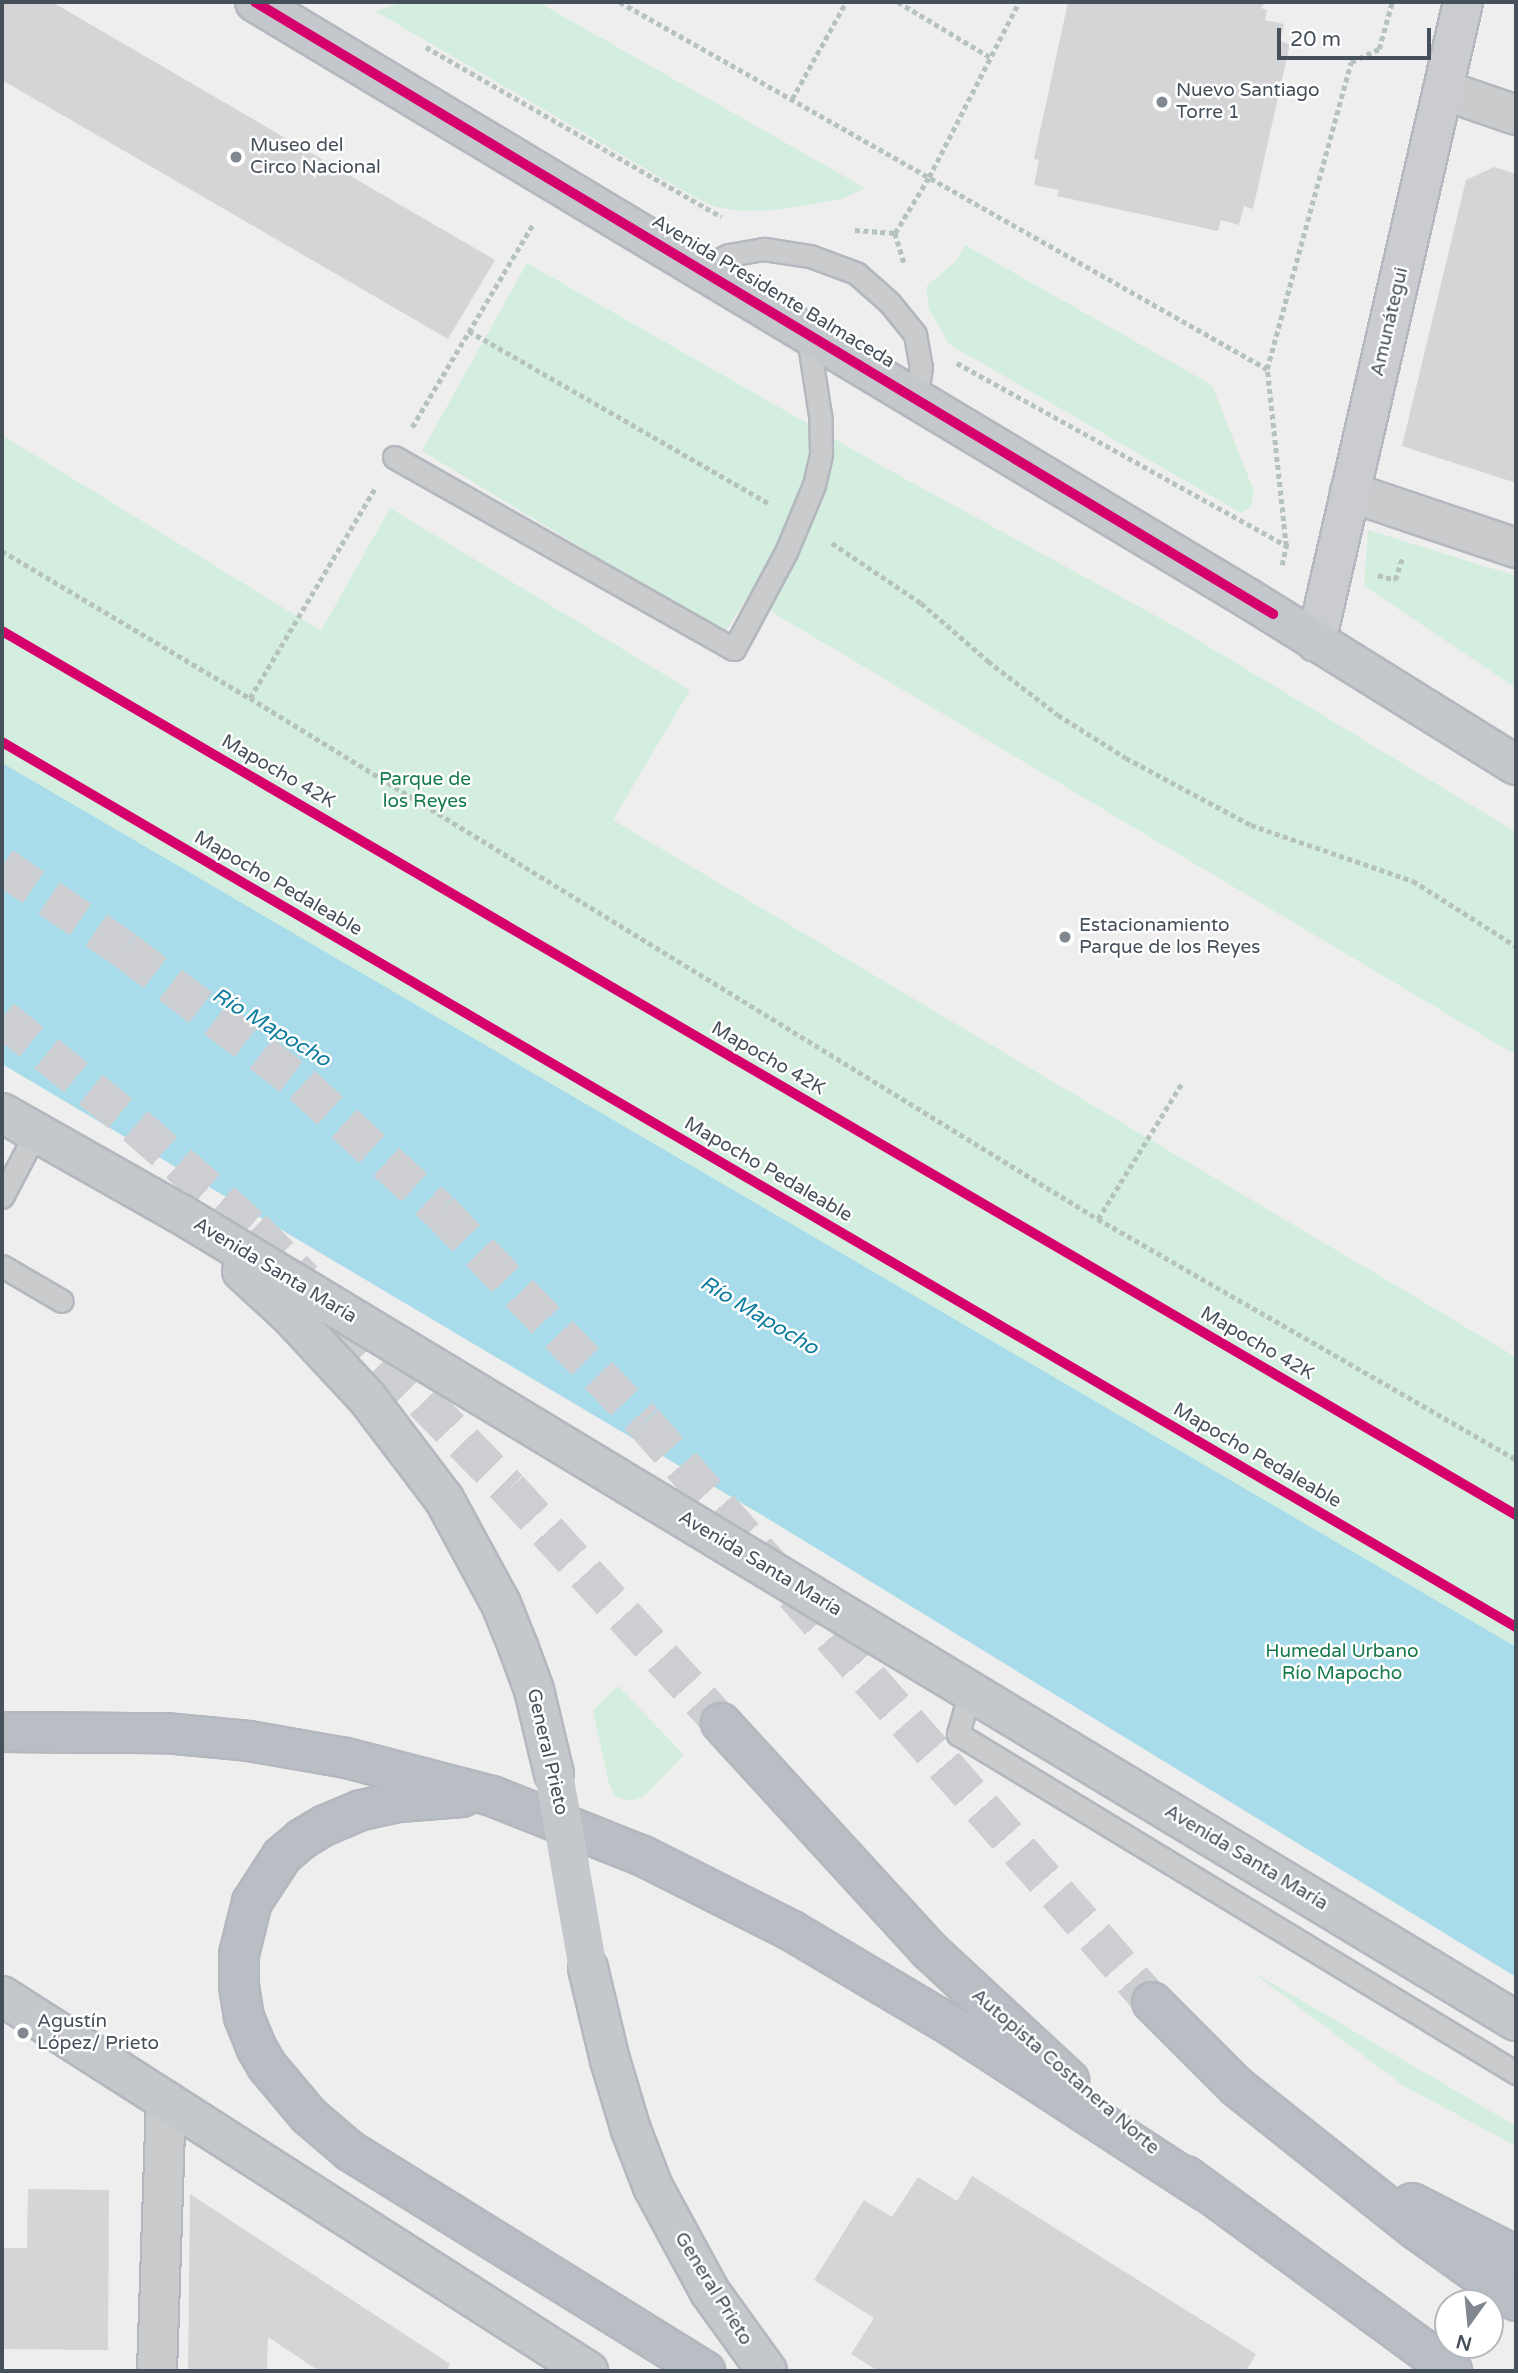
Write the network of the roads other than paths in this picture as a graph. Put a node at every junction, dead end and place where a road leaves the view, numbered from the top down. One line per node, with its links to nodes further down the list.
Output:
1 (255, 2): 5 (main road, Avenida Presidente Balmaceda)
2 (1464, 2): 3 (main road, Amunátegui)
3 (1443, 90): 4 (street); 9 (main road, Amunátegui)
4 (1516, 115)
5 (701, 269): 6 (main road, Avenida Presidente Balmaceda); 7 (lane)
6 (807, 331): 7 (main road, Avenida Presidente Balmaceda); 8 (lane)
7 (916, 398): 11 (main road, Avenida Presidente Balmaceda)
8 (394, 457)
9 (1350, 492): 10 (street); 11 (main road, Amunátegui)
10 (1516, 548)
11 (1316, 642): 12 (main road, Avenida Presidente Balmaceda)
12 (1516, 765)
13 (2, 1113): 14 (main road, Avenida Santa María)
14 (36, 1132): 15 (lane); 16 (main road, Avenida Santa María)
15 (2, 1197)
16 (179, 1213): 19 (main road, Avenida Santa María); 35 (main road, General Prieto, bridge)
17 (2, 1266): 18 (lane)
18 (62, 1301)
19 (970, 1691): 25 (main road, Avenida Santa María); 26 (lane)
20 (720, 1723): 29 (highway, Autopista Costanera Norte)
21 (2, 1732): 22 (highway)
22 (492, 1796): 29 (highway); 34 (highway)
23 (2, 1996): 27 (main road)
24 (1152, 2002): 28 (highway)
25 (1516, 2021)
26 (1516, 2073)
27 (166, 2101): 32 (street); 33 (main road)
28 (1321, 2154): 30 (highway); 31 (highway)
29 (1205, 2191): 36 (highway, Autopista Costanera Norte)
30 (1516, 2256)
31 (1516, 2301)
32 (157, 2371)
33 (588, 2371)
34 (705, 2371)
35 (767, 2371)
36 (1452, 2371)

